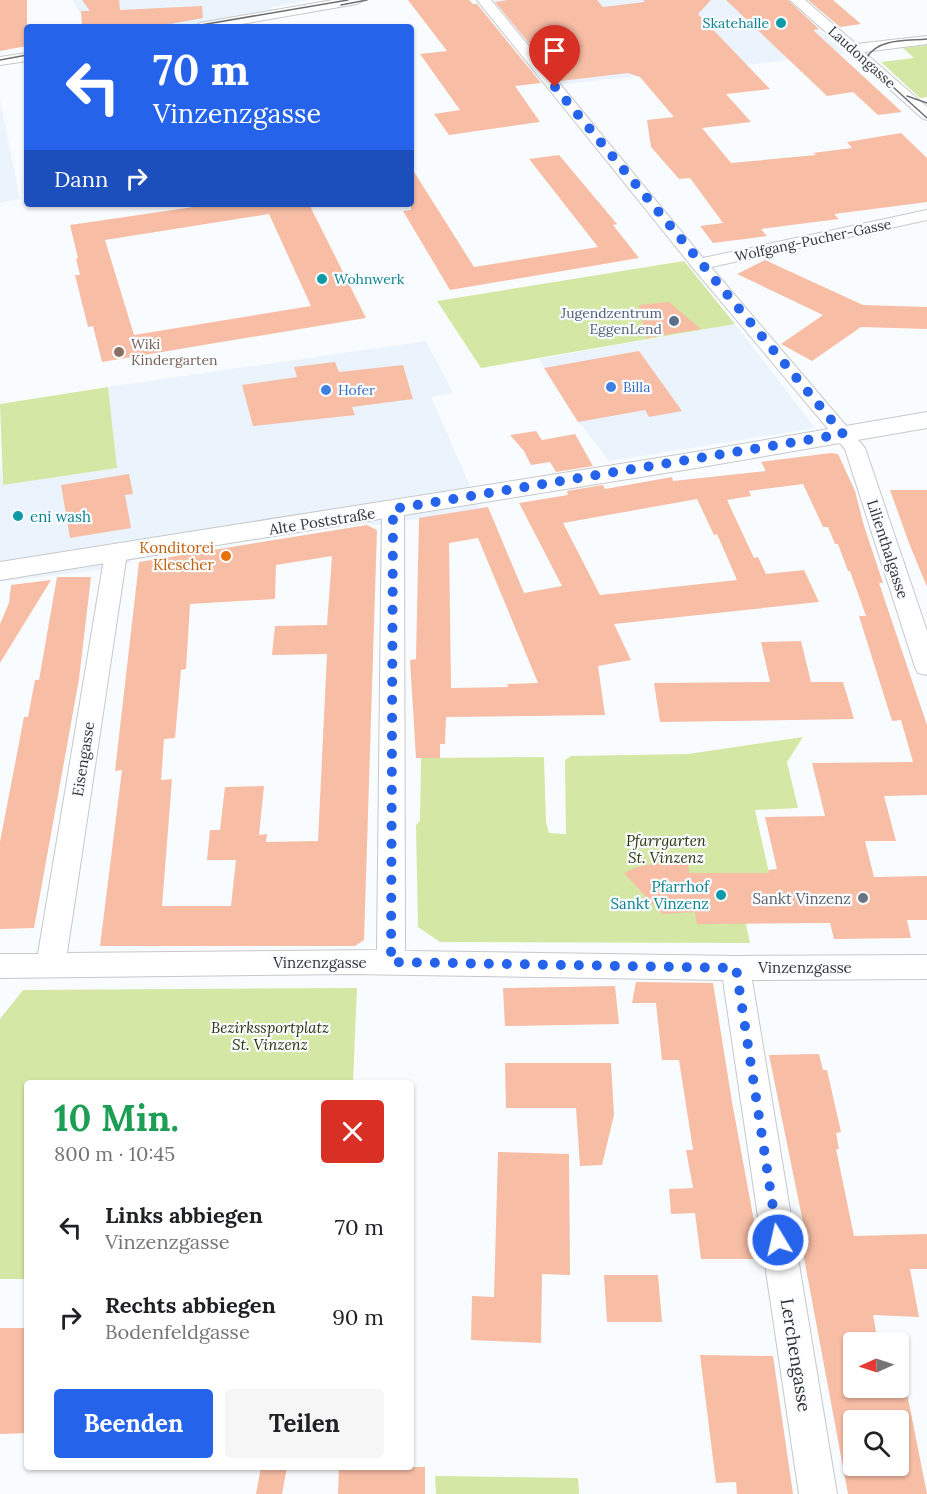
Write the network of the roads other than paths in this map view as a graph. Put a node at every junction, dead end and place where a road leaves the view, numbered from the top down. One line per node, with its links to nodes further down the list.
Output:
1 (357, 0): 4 (street)
2 (484, 0): 11 (street, Lilienthalgasse)
3 (797, 0): 6 (street, Laudongasse)
4 (217, 24)
5 (927, 40): 6 (street)
6 (853, 49): 9 (street, Laudongasse)
7 (24, 57): 8 (street)
8 (0, 61)
9 (927, 115)
10 (927, 215): 11 (street, Wolfgang-Pucher-Gasse)
11 (699, 264): 13 (street, Lilienthalgasse)
12 (927, 420): 13 (main road, Alte Poststraße)
13 (843, 434): 14 (main road, Alte Poststraße); 17 (street, Lilienthalgasse)
14 (393, 509): 15 (main road, Alte Poststraße); 18 (street)
15 (116, 554): 16 (main road, Alte Poststraße); 19 (street, Eisengasse)
16 (0, 571)
17 (927, 667)
18 (391, 962): 19 (street, Vinzenzgasse); 22 (street, Vinzenzgasse)
19 (51, 965): 20 (street, Vinzenzgasse)
20 (0, 966)
21 (927, 967): 22 (street, Vinzenzgasse)
22 (736, 968): 23 (street, Lerchengasse)
23 (818, 1494)

